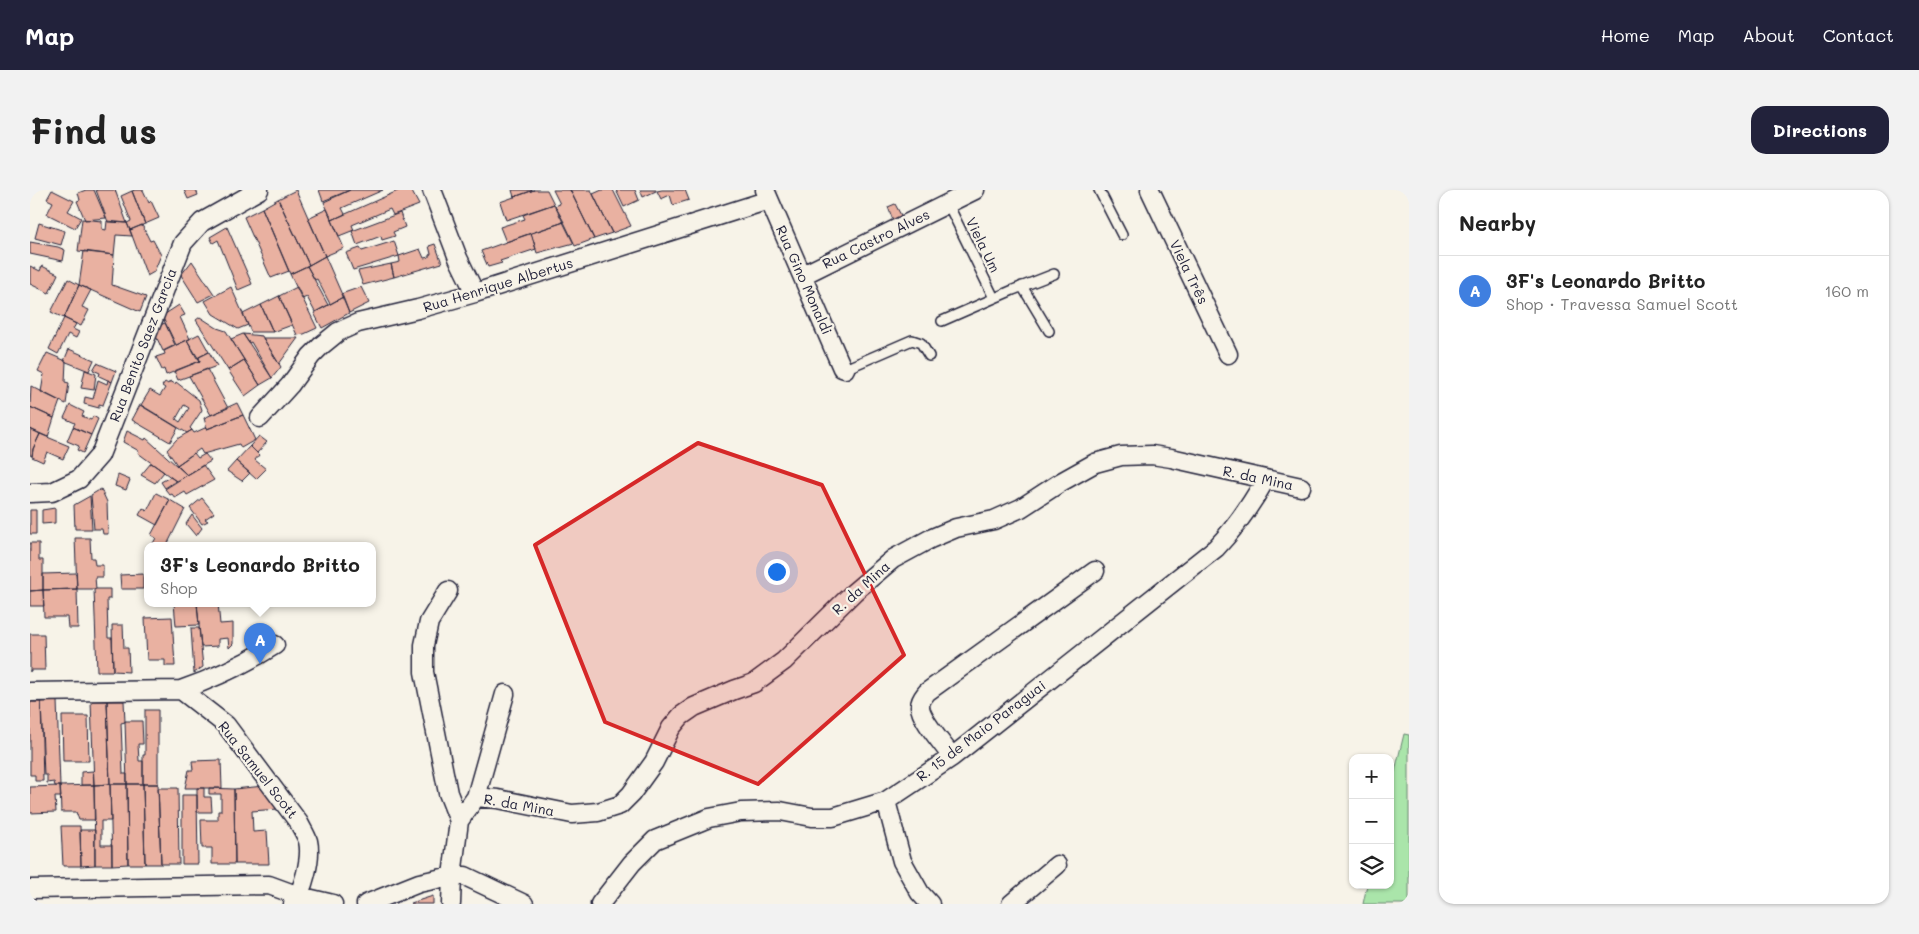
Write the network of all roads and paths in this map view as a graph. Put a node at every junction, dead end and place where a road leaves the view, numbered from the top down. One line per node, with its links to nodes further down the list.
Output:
1 (259, 190): 22 (street, Rua Benito Saez Garcia)
2 (432, 190): 12 (street)
3 (975, 190): 7 (street, Rua Castro Alves)
4 (1099, 190): 8 (lane)
5 (1150, 190): 16 (street, Viela Três)
6 (767, 195): 10 (street, Rua Gino Monaldi); 12 (street, Rua Henrique Albertus)
7 (948, 204): 10 (street, Rua Castro Alves); 13 (lane, Viela Um)
8 (1122, 235)
9 (1054, 274): 11 (lane)
10 (803, 275): 18 (street, Rua Gino Monaldi)
11 (1022, 286): 13 (lane); 15 (lane)
12 (475, 293): 19 (street, Rua Henrique Albertus)
13 (994, 298): 14 (lane)
14 (942, 322)
15 (1049, 331)
16 (1228, 354)
17 (929, 356): 18 (lane)
18 (845, 369)
19 (260, 418)
20 (1265, 480): 21 (street, R. da Mina); 29 (street, R. 15 de Maio Paraguai); 30 (street, R. da Mina)
21 (1302, 487)
22 (30, 493)
23 (1095, 571): 29 (street)
24 (448, 591): 32 (street)
25 (275, 644): 26 (street)
26 (181, 690): 27 (street); 36 (street, Rua Samuel Scott)
27 (30, 692)
28 (505, 694): 30 (street)
29 (952, 756): 31 (street, R. 15 de Maio Paraguai)
30 (476, 797): 32 (street)
31 (886, 801): 41 (street, R. 15 de Maio Paraguai); 42 (street)
32 (460, 821): 34 (street)
33 (1057, 865): 43 (street)
34 (452, 876): 38 (street); 39 (street); 40 (street)
35 (30, 889): 36 (street)
36 (296, 900): 37 (street)
37 (333, 904)
38 (366, 904)
39 (451, 904)
40 (524, 904)
41 (600, 904)
42 (930, 904)
43 (1011, 904)

